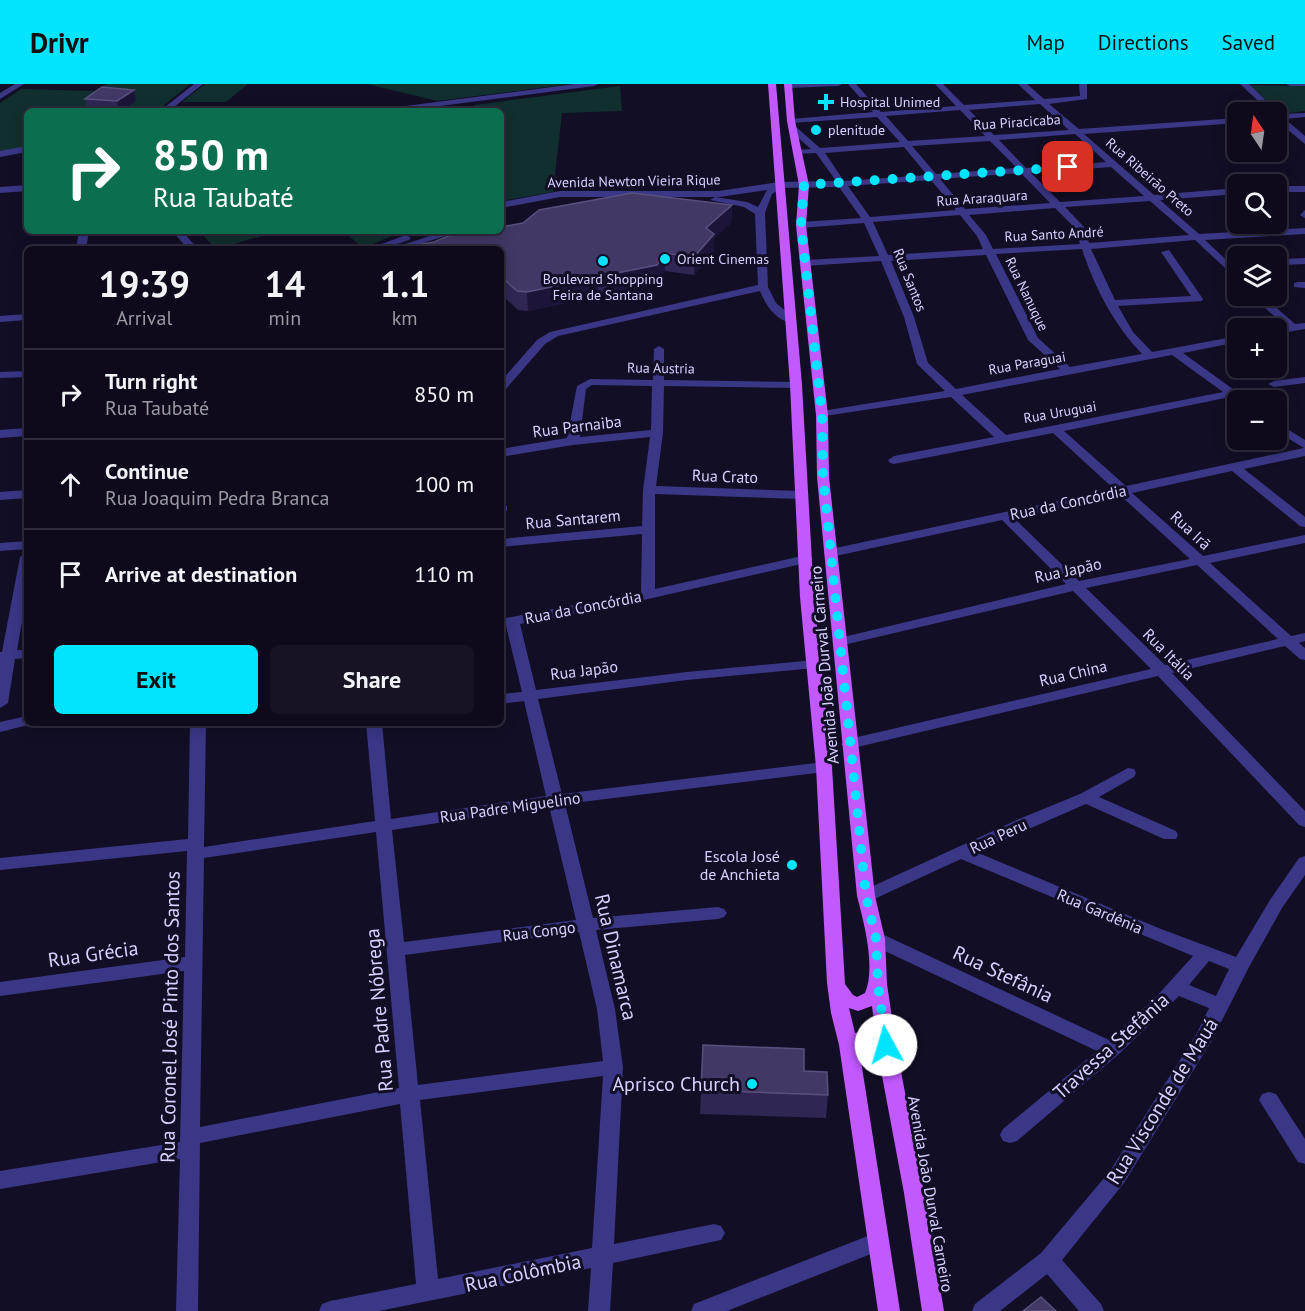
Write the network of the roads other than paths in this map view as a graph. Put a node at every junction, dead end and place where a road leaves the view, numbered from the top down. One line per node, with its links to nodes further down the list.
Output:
1 (21, 84): 14 (street)
2 (199, 84): 17 (street)
3 (594, 84): 18 (street)
4 (772, 84): 38 (main road, Avenida João Durval Carneiro)
5 (838, 84): 12 (street)
6 (852, 84): 20 (street, Rua Nanuque)
7 (939, 84): 19 (street)
8 (1022, 84): 15 (street, Rua Ribeirão Preto)
9 (1083, 84): 15 (street)
10 (1244, 84): 16 (street)
11 (1290, 84): 13 (street)
12 (788, 85): 24 (main road, Avenida João Durval Carneiro)
13 (1304, 85)
14 (0, 98)
15 (1041, 101): 19 (street); 26 (street, Rua Ribeirão Preto)
16 (1263, 102)
17 (168, 108)
18 (406, 108)
19 (960, 108): 20 (street); 27 (street)
20 (879, 114): 24 (street); 29 (street, Rua Nanuque)
21 (1287, 115): 22 (street)
22 (1305, 115)
23 (1227, 121): 26 (street, Rua Piracicaba)
24 (792, 124): 31 (street, Rua Santos); 32 (main road, Avenida João Durval Carneiro)
25 (1287, 124): 28 (street)
26 (1077, 132): 27 (street, Rua Piracicaba); 34 (street, Rua Ribeirão Preto)
27 (992, 138): 29 (street, Rua Piracicaba); 35 (street)
28 (1305, 141)
29 (906, 144): 31 (street, Rua Piracicaba); 36 (street, Rua Nanuque)
30 (24, 150): 33 (street)
31 (819, 151): 32 (street, Rua Piracicaba); 37 (street, Rua Santos)
32 (799, 152): 39 (main road, Avenida João Durval Carneiro)
33 (0, 154)
34 (1112, 164): 35 (street, Avenida Newton Vieira Rique); 46 (street, Rua Ribeirão Preto)
35 (1023, 171): 36 (street, Avenida Newton Vieira Rique); 49 (street)
36 (933, 177): 37 (street, Avenida Newton Vieira Rique); 51 (street, Rua Nanuque)
37 (841, 184): 39 (street, Avenida Newton Vieira Rique); 53 (street, Rua Santos)
38 (779, 185): 39 (street, Avenida Newton Vieira Rique); 43 (street, Avenida Newton Vieira Rique); 50 (street); 76 (main road, Avenida João Durval Carneiro)
39 (804, 185): 54 (main road, Avenida João Durval Carneiro)
40 (24, 188): 42 (street)
41 (1301, 189): 45 (street)
42 (0, 190)
43 (740, 191): 47 (street, Avenida Newton Vieira Rique); 48 (street)
44 (1227, 192): 46 (street, Rua Araraquara)
45 (1305, 197)
46 (1152, 199): 49 (street, Rua Araraquara); 59 (street, Rua Ribeirão Preto)
47 (504, 204)
48 (741, 204): 50 (street, Avenida Newton Vieira Rique); 52 (street, Avenida Newton Vieira Rique)
49 (1059, 206): 51 (street, Rua Araraquara); 63 (street)
50 (760, 213): 71 (street)
51 (963, 213): 53 (street, Rua Araraquara); 64 (street, Rua Nanuque)
52 (504, 215)
53 (867, 220): 54 (street, Rua Araraquara); 66 (street, Rua Santos)
54 (801, 225): 69 (main road, Avenida João Durval Carneiro)
55 (1305, 231): 59 (street, Rua Santo André)
56 (180, 234): 60 (street)
57 (416, 234): 61 (street)
58 (445, 234): 62 (street)
59 (1198, 238): 63 (street, Rua Santo André); 70 (street, Rua Ribeirão Preto)
60 (190, 246)
61 (382, 246)
62 (405, 246)
63 (1087, 246): 64 (street, Rua Santo André); 72 (street)
64 (990, 252): 66 (street, Rua Santo André); 82 (street, Rua Nanuque)
65 (1166, 252): 72 (street)
66 (885, 258): 69 (street, Rua Santo André); 91 (street, Rua Santos)
67 (1305, 261): 68 (street)
68 (1287, 262)
69 (804, 263): 93 (main road, Avenida João Durval Carneiro)
70 (1227, 266)
71 (763, 287): 76 (street); 88 (street)
72 (1111, 303): 81 (street)
73 (1271, 306): 77 (street)
74 (24, 318): 75 (street)
75 (0, 320)
76 (790, 320): 89 (main road, Avenida João Durval Carneiro)
77 (1299, 327)
78 (1227, 341): 80 (street, Rua Paraguai)
79 (659, 349): 86 (street)
80 (1174, 351): 81 (street, Rua Paraguai); 90 (street)
81 (1149, 355): 82 (street, Rua Paraguai)
82 (1068, 371): 91 (street, Rua Paraguai)
83 (24, 374): 84 (street)
84 (0, 375)
85 (1305, 381): 87 (street)
86 (659, 383): 89 (street, Rua Austria); 96 (street); 100 (street, Rua Austria)
87 (1274, 384)
88 (504, 385)
89 (796, 385): 109 (main road, Avenida João Durval Carneiro)
90 (1227, 390)
91 (951, 392): 93 (street, Rua Paraguai); 99 (street, Rua Santos)
92 (1227, 399): 94 (street, Rua Uruguai)
93 (822, 415): 118 (main road, Avenida João Durval Carneiro)
94 (1054, 428): 99 (street, Rua Uruguai); 107 (street, Rua Irã)
95 (24, 432): 98 (street)
96 (657, 433): 100 (street, Rua Parnaiba); 106 (street)
97 (1287, 433): 101 (street)
98 (0, 434)
99 (1002, 438): 104 (street, Rua Uruguai)
100 (573, 441): 102 (street, Rua Parnaiba)
101 (1305, 445)
102 (504, 452)
103 (1305, 452): 105 (street, Rua da Concórdia)
104 (894, 460)
105 (1234, 467): 107 (street, Rua da Concórdia); 112 (street)
106 (649, 490): 109 (street, Rua Crato); 113 (street)
107 (1124, 490): 111 (street, Rua da Concórdia); 120 (street, Rua Irã)
108 (24, 494): 110 (street)
109 (801, 495): 119 (main road, Avenida João Durval Carneiro)
110 (0, 496)
111 (1005, 516): 118 (street, Rua da Concórdia); 122 (street, Rua Itália)
112 (1305, 523)
113 (649, 529): 115 (street, Rua Santarem); 123 (street)
114 (1305, 539): 120 (street, Rua Japão)
115 (504, 543)
116 (24, 545): 117 (street)
117 (0, 547)
118 (831, 553): 127 (main road, Avenida João Durval Carneiro)
119 (806, 559): 123 (street, Rua da Concórdia); 131 (main road, Avenida João Durval Carneiro)
120 (1201, 561): 122 (street, Rua Japão); 126 (street, Rua Irã)
121 (24, 571): 129 (street)
122 (1076, 586): 127 (street, Rua Japão); 132 (street, Rua Itália)
123 (648, 595): 124 (street, Rua da Concórdia)
124 (507, 622): 133 (street, Rua Dinamarca)
125 (1305, 637): 126 (street, Rua China)
126 (1288, 641): 130 (street, Rua Irã); 132 (street, Rua China)
127 (839, 642): 140 (main road, Avenida João Durval Carneiro)
128 (24, 654): 129 (street)
129 (5, 656): 135 (street)
130 (1305, 656)
131 (815, 664): 133 (street, Rua Japão); 141 (main road, Avenida João Durval Carneiro)
132 (1161, 670): 140 (street, Rua China); 145 (street, Rua Itália)
133 (531, 695): 134 (street, Rua Japão); 144 (street, Rua Dinamarca)
134 (504, 699)
135 (0, 703)
136 (24, 723): 139 (street)
137 (198, 726): 148 (street, Rua Coronel José Pinto dos Santos)
138 (374, 726): 146 (street, Rua Padre Nóbrega)
139 (0, 727)
140 (849, 744): 152 (main road, Avenida João Durval Carneiro)
141 (824, 767): 144 (street, Rua Padre Miguelino); 160 (main road, Avenida João Durval Carneiro)
142 (1128, 773): 143 (street, Rua Peru)
143 (1086, 798): 147 (street); 149 (street, Rua Peru)
144 (555, 800): 146 (street, Rua Padre Miguelino); 154 (street, Rua Dinamarca)
145 (1305, 820)
146 (385, 826): 148 (street, Rua Padre Miguelino); 156 (street, Rua Padre Nóbrega)
147 (1170, 835)
148 (195, 849): 151 (street, Rua Padre Miguelino); 158 (street, Rua Coronel José Pinto dos Santos)
149 (962, 853): 152 (street, Rua Peru); 157 (street, Rua Gardênia)
150 (1305, 862): 159 (street, Rua Visconde de Mauá)
151 (0, 864)
152 (866, 896): 155 (main road, Avenida João Durval Carneiro)
153 (718, 913): 154 (street, Rua Congo)
154 (586, 925): 156 (street, Rua Congo); 168 (street, Rua Dinamarca)
155 (876, 939): 161 (main road, Avenida João Durval Carneiro); 167 (street, Rua Stefânia)
156 (397, 949): 169 (street, Rua Padre Nóbrega)
157 (1206, 953): 159 (street, Rua Gardênia); 162 (street, Travessa Stefânia)
158 (192, 963): 163 (street, Rua Grécia); 173 (street, Rua Coronel José Pinto dos Santos)
159 (1239, 966): 164 (street, Rua Visconde de Mauá)
160 (836, 983): 161 (main road); 165 (main road, Avenida João Durval Carneiro)
161 (878, 984): 166 (main road, Avenida João Durval Carneiro)
162 (1176, 987): 164 (street); 167 (street, Travessa Stefânia)
163 (0, 989)
164 (1220, 1005): 179 (street, Rua Visconde de Mauá)
165 (849, 1045): 166 (main road); 177 (main road, Avenida João Durval Carneiro)
166 (886, 1045): 186 (main road, Avenida João Durval Carneiro)
167 (1111, 1049): 171 (street, Travessa Stefânia)
168 (613, 1067): 169 (street); 178 (street, Rua Dinamarca)
169 (409, 1094): 173 (street); 180 (street, Rua Padre Nóbrega)
170 (1269, 1100): 172 (street)
171 (1010, 1135)
172 (1300, 1136): 174 (street)
173 (190, 1143): 175 (street); 181 (street, Rua Coronel José Pinto dos Santos)
174 (1305, 1156)
175 (0, 1180)
176 (714, 1233): 178 (street, Rua Colômbia)
177 (878, 1241): 184 (street); 185 (main road, Avenida João Durval Carneiro)
178 (601, 1257): 180 (street, Rua Colômbia); 183 (street, Rua Dinamarca)
179 (1049, 1260): 187 (street, Rua Visconde de Mauá); 188 (street)
180 (428, 1292): 182 (street, Rua Colômbia)
181 (187, 1311)
182 (330, 1311)
183 (598, 1311)
184 (702, 1311)
185 (889, 1311)
186 (933, 1311)
187 (982, 1311)
188 (1093, 1311)

